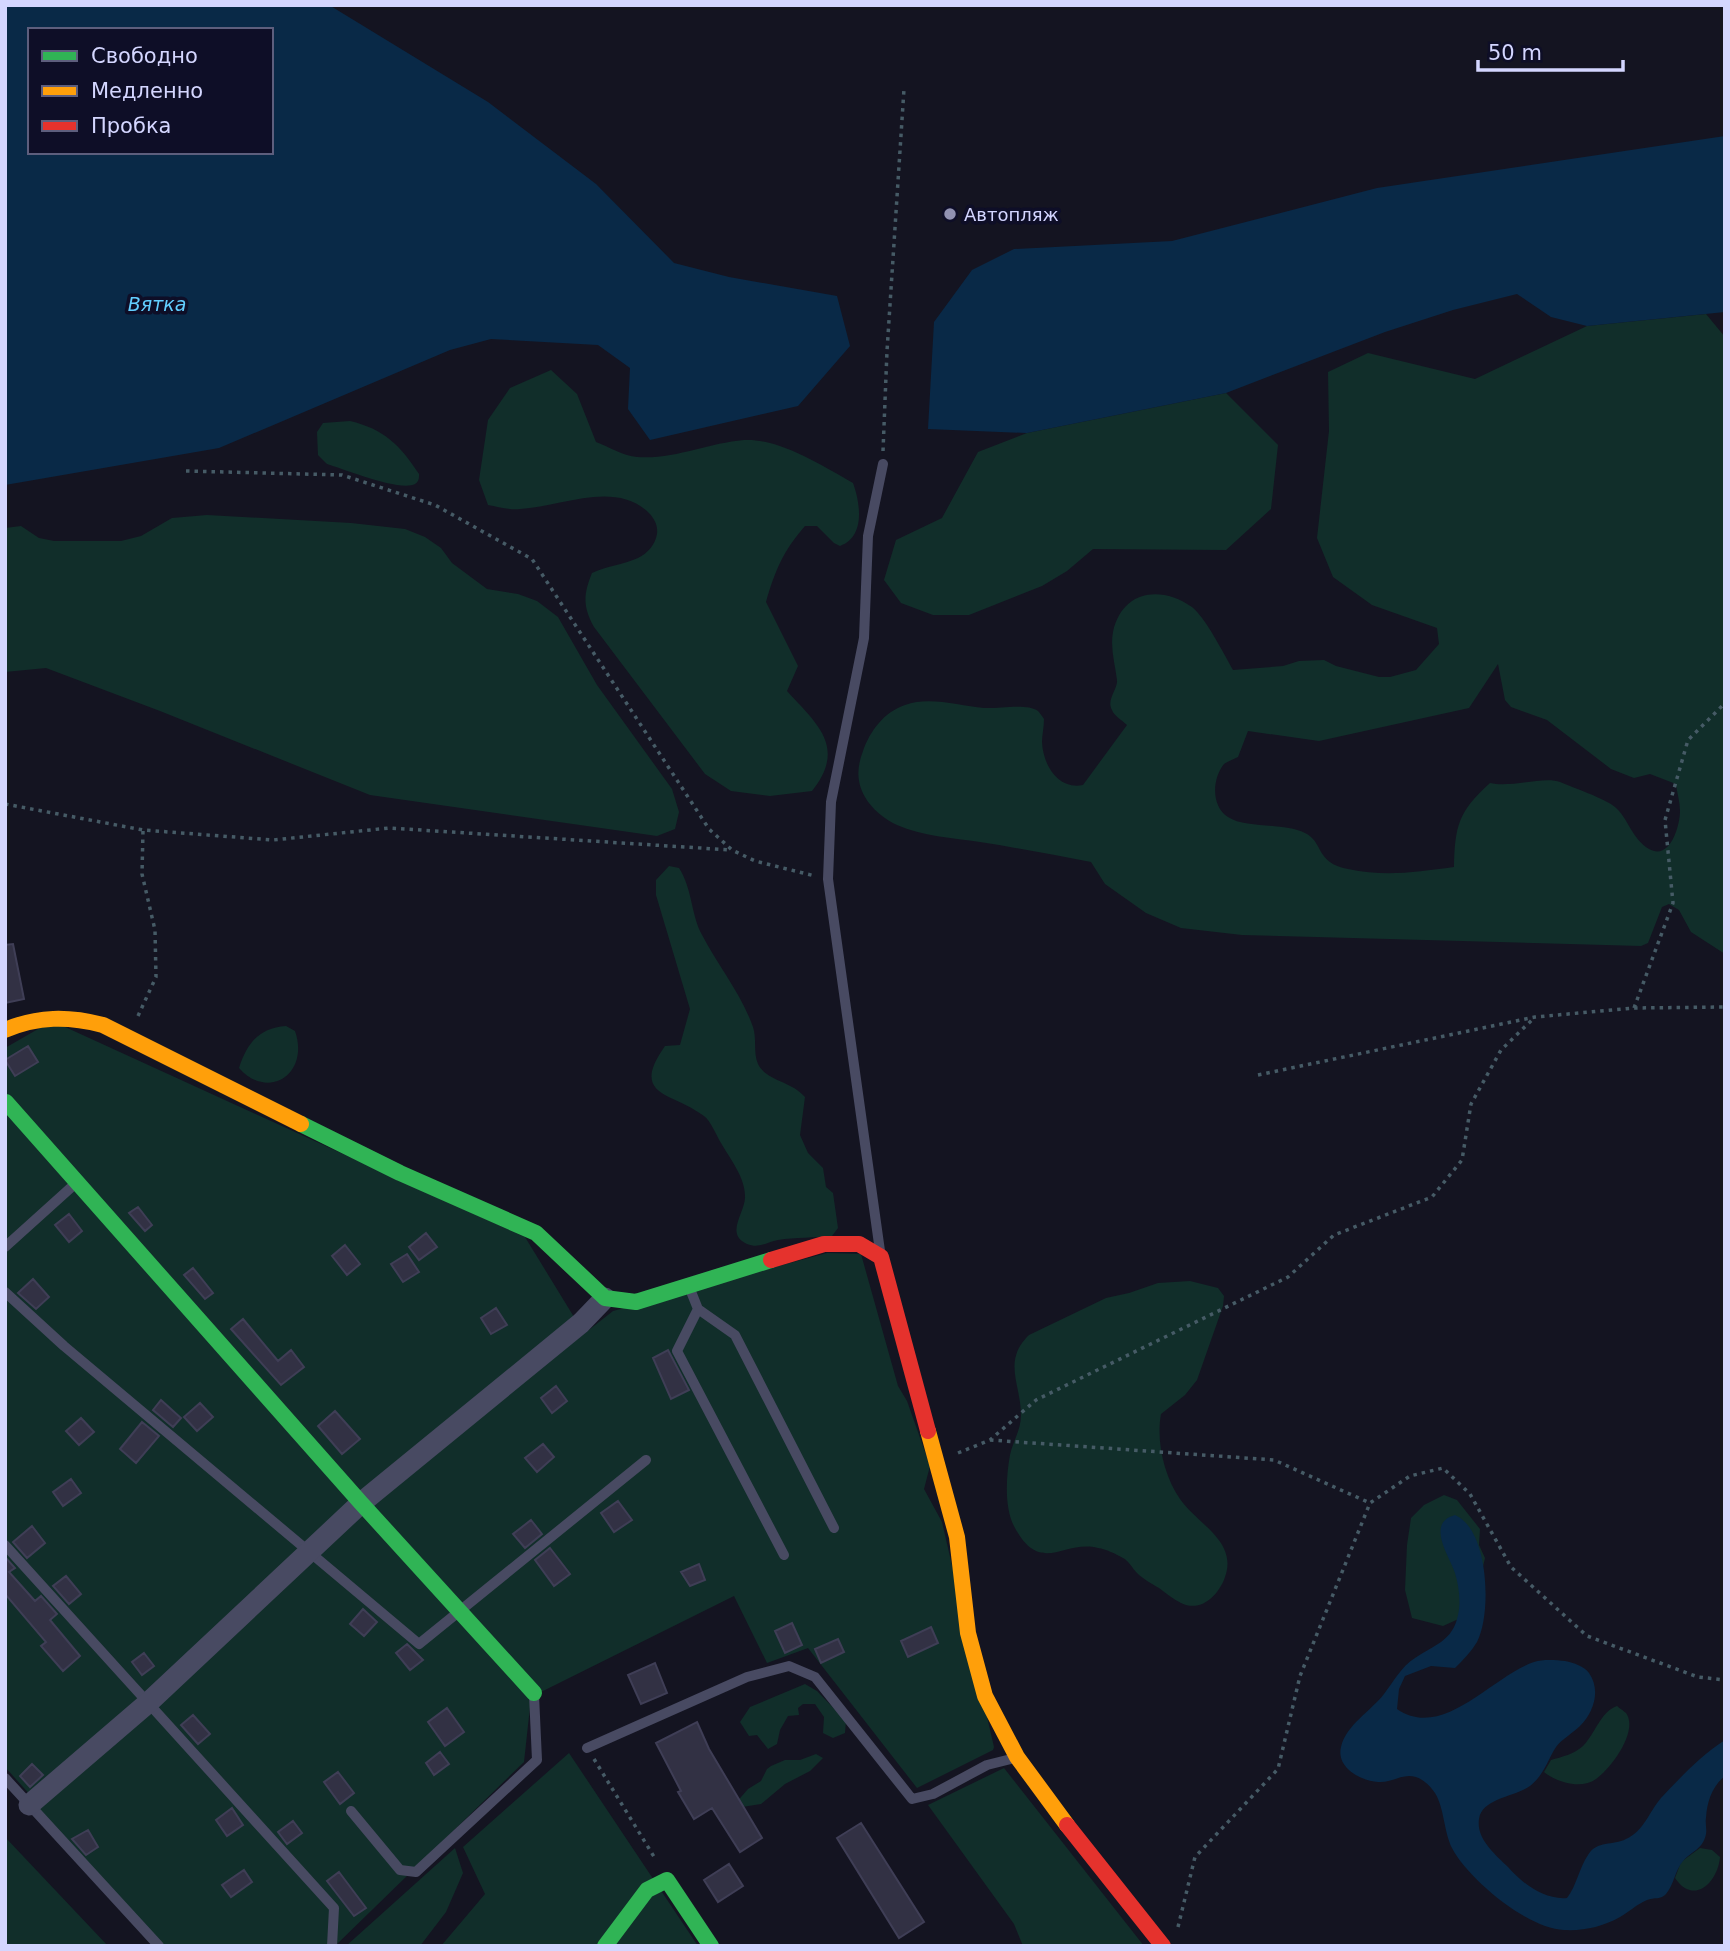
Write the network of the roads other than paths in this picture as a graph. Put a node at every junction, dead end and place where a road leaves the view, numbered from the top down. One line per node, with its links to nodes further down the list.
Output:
1 (883, 464): 6 (lane)
2 (5, 1030): 9 (street)
3 (6, 1102): 4 (street)
4 (77, 1182): 5 (lane); 12 (street)
5 (5, 1247)
6 (881, 1257): 7 (street); 21 (street)
7 (688, 1286): 9 (street); 10 (lane)
8 (5, 1292): 15 (lane)
9 (605, 1298): 12 (street)
10 (698, 1309): 13 (lane); 16 (lane)
11 (646, 1460): 17 (lane)
12 (360, 1503): 15 (street); 17 (street)
13 (834, 1528)
14 (5, 1545): 19 (lane)
15 (308, 1550): 17 (lane); 19 (street)
16 (784, 1555)
17 (461, 1610): 18 (street)
18 (534, 1693): 24 (lane)
19 (149, 1702): 23 (street); 26 (lane)
20 (587, 1748): 21 (lane)
21 (1017, 1757): 29 (street)
22 (5, 1778): 23 (lane)
23 (29, 1805): 25 (lane)
24 (351, 1811)
25 (159, 1946)
26 (332, 1946)
27 (605, 1946): 28 (street)
28 (711, 1946)
29 (1163, 1946)

